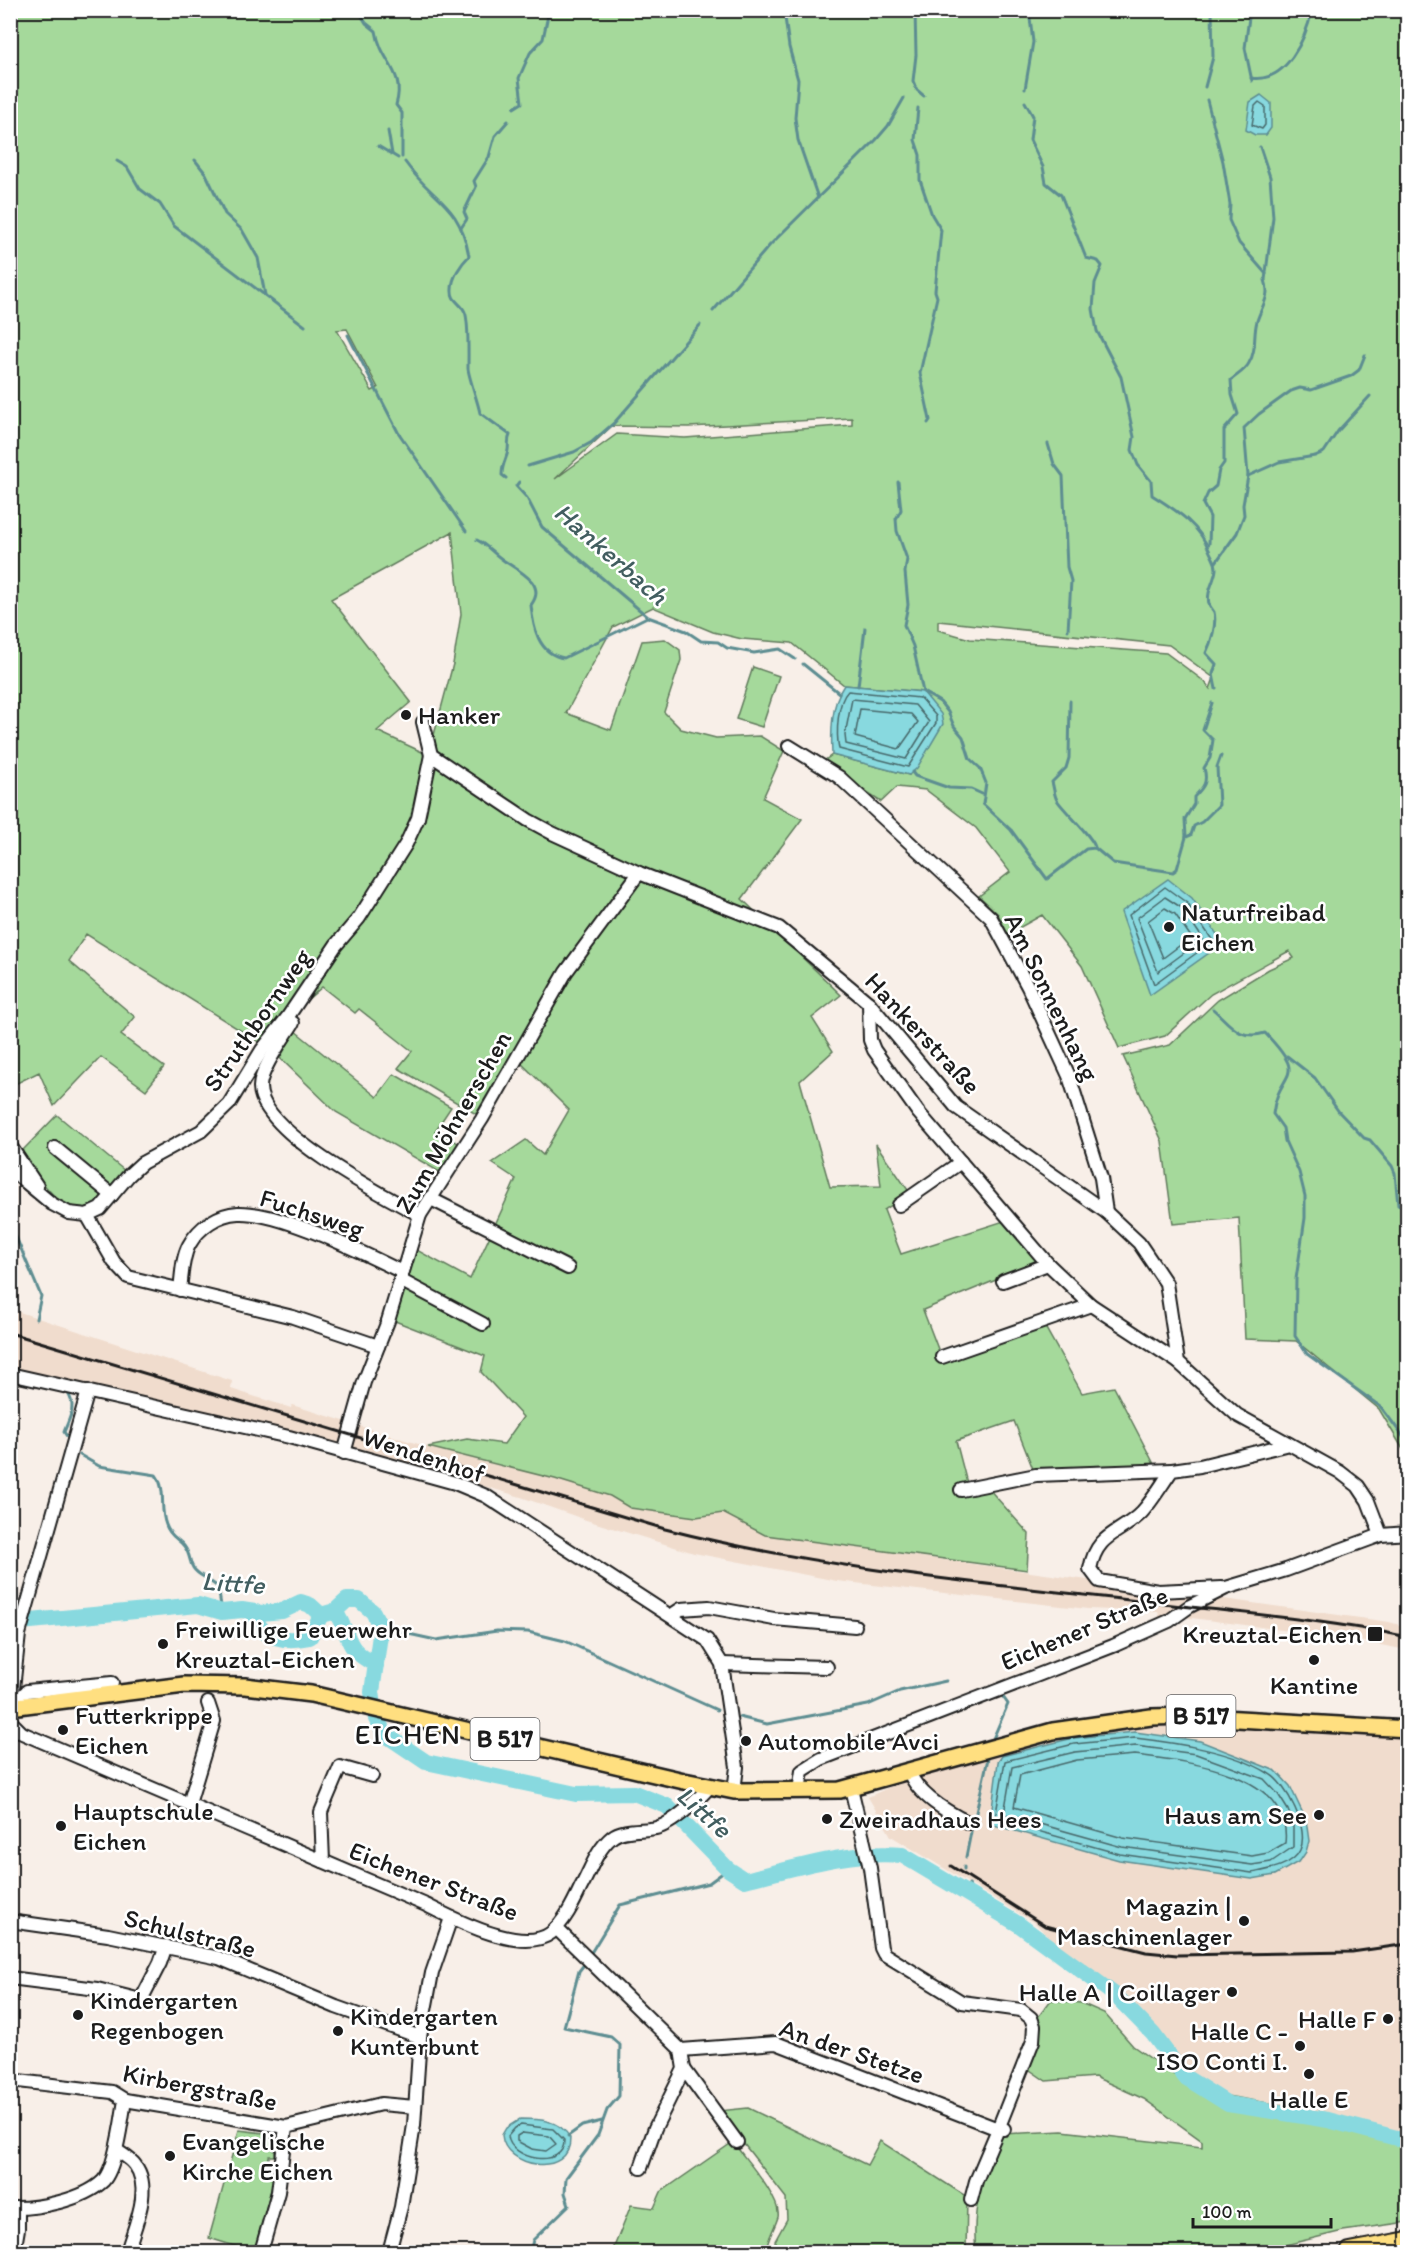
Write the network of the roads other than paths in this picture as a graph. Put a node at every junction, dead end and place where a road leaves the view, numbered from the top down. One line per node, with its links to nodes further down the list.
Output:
1 (423, 722): 3 (street)
2 (789, 746): 15 (street, Am Sonnenhang)
3 (431, 755): 4 (street, Hankerstraße); 6 (street, Struthbornweg)
4 (639, 873): 5 (street, Hankerstraße); 13 (street, Zum Möhnerschen)
5 (869, 1003): 9 (street); 15 (street, Hankerstraße)
6 (287, 1018): 11 (street, Struthbornweg); 17 (street)
7 (11, 1147): 12 (street)
8 (55, 1148): 11 (street)
9 (961, 1162): 14 (street); 18 (street)
10 (10, 1169): 12 (street)
11 (112, 1195): 16 (street, Struthbornweg)
12 (45, 1198): 16 (street)
13 (431, 1199): 17 (street, Zum Möhnerschen); 19 (street)
14 (899, 1205)
15 (1106, 1212): 27 (street, Hankerstraße)
16 (87, 1215): 22 (street)
17 (420, 1215): 20 (street, Zum Möhnerschen)
18 (1048, 1264): 21 (street); 23 (street)
19 (568, 1268)
20 (401, 1276): 22 (street, Fuchsweg); 24 (street, Fuchsweg); 25 (street, Zum Möhnerschen)
21 (1003, 1281)
22 (180, 1290): 25 (street)
23 (1091, 1305): 26 (street); 27 (street)
24 (483, 1324)
25 (378, 1346): 31 (street, Zum Möhnerschen)
26 (942, 1357)
27 (1178, 1362): 30 (street)
28 (10, 1374): 29 (street, Wendenhof)
29 (88, 1391): 31 (street, Wendenhof); 43 (street)
30 (1289, 1444): 32 (street); 35 (street)
31 (344, 1453): 37 (street, Wendenhof)
32 (1172, 1470): 33 (street); 36 (street)
33 (961, 1490)
34 (1407, 1533): 35 (street, Eichener Straße)
35 (1381, 1535): 36 (street, Eichener Straße)
36 (1226, 1588): 51 (street, Eichener Straße)
37 (672, 1615): 38 (street); 39 (street, Wendenhof)
38 (855, 1626)
39 (722, 1664): 40 (street); 50 (street, Wendenhof)
40 (827, 1667)
41 (112, 1683): 43 (street)
42 (208, 1703): 52 (street)
43 (11, 1707): 48 (main road, B 517)
44 (10, 1721): 52 (street, Eichener Straße)
45 (1407, 1729): 46 (main road, B 517)
46 (909, 1771): 49 (main road, B 517); 53 (street)
47 (372, 1776): 54 (street, Eichener Straße)
48 (711, 1786): 50 (main road, B 517); 57 (street)
49 (851, 1788): 51 (main road, B 517); 67 (street)
50 (734, 1791): 51 (main road, B 517)
51 (799, 1791)
52 (189, 1804): 54 (street, Eichener Straße)
53 (969, 1823)
54 (323, 1861): 55 (street, Eichener Straße)
55 (452, 1918): 57 (street, Eichener Straße); 60 (street)
56 (10, 1921): 58 (street, Schulstraße)
57 (556, 1928): 61 (street)
58 (166, 1946): 59 (street); 60 (street, Schulstraße)
59 (10, 1978)
60 (420, 2037): 65 (street)
61 (681, 2050): 62 (street); 67 (street, An der Stetze)
62 (684, 2069): 68 (street); 70 (street)
63 (10, 2080): 64 (street, Kirbergstraße)
64 (125, 2100): 66 (street, Kirbergstraße); 69 (street)
65 (415, 2107): 66 (street, Kirbergstraße); 77 (street)
66 (286, 2127): 76 (street)
67 (1001, 2129): 71 (street)
68 (737, 2142)
69 (116, 2150): 72 (street); 75 (street)
70 (641, 2168)
71 (971, 2200)
72 (14, 2208): 74 (street)
73 (1407, 2241): 78 (highway)
74 (14, 2253)
75 (126, 2253)
76 (261, 2253)
77 (389, 2253)
78 (1350, 2253)

